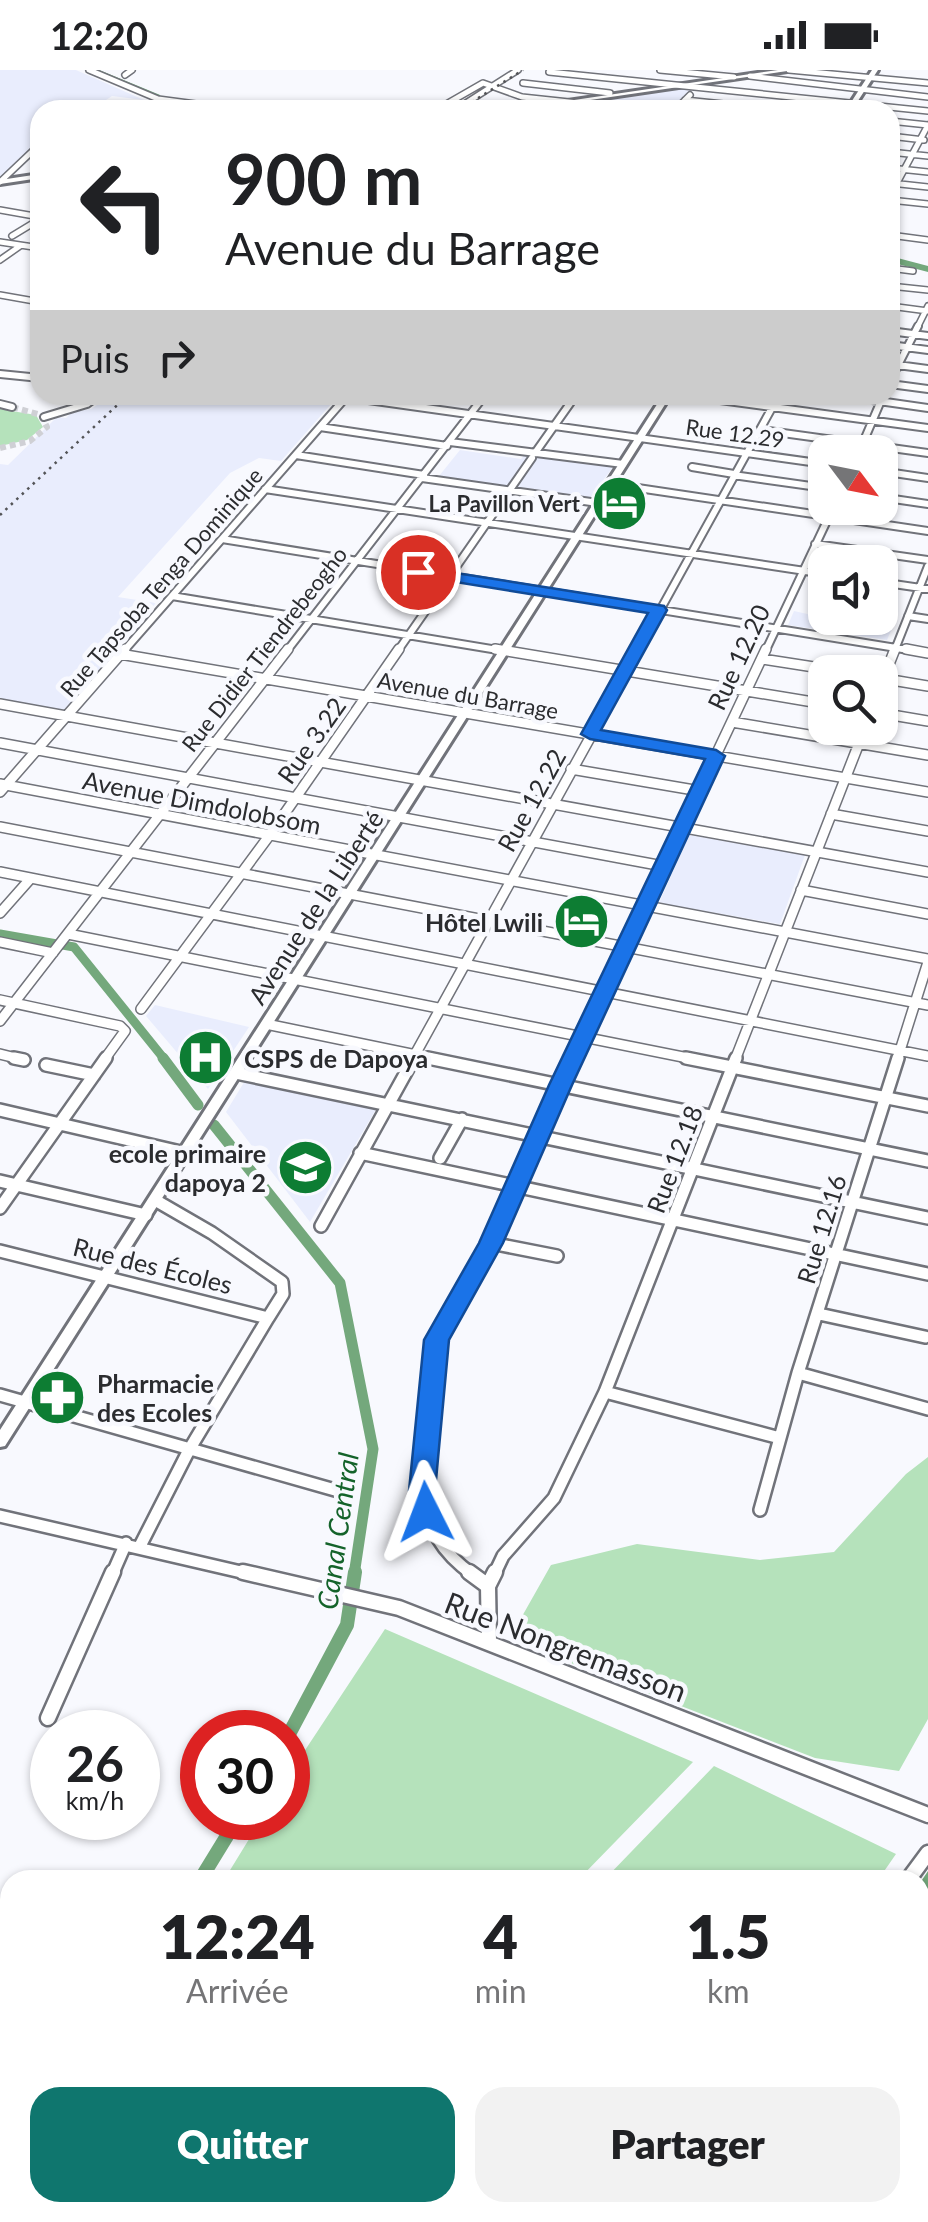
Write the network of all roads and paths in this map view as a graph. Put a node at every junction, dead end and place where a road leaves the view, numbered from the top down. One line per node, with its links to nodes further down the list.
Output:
1 (89, 70): 29 (street)
2 (132, 70): 11 (street)
3 (518, 70): 18 (street)
4 (630, 70): 14 (street)
5 (660, 70): 8 (street)
6 (790, 70): 9 (street); 13 (main road)
7 (549, 71): 14 (street); 15 (street)
8 (686, 71): 12 (street); 19 (street)
9 (805, 72): 10 (street); 16 (street)
10 (873, 74): 17 (street); 23 (main road)
11 (125, 75)
12 (735, 75): 13 (main road); 19 (main road); 22 (street)
13 (750, 76): 16 (street)
14 (622, 80): 19 (street); 25 (street)
15 (523, 83): 21 (street); 25 (street)
16 (797, 83): 23 (street); 27 (street)
17 (928, 83)
18 (494, 84): 21 (street); 24 (street); 26 (street)
19 (677, 85): 20 (street); 25 (main road)
20 (698, 88): 22 (street); 34 (street)
21 (502, 89): 32 (street)
22 (724, 90): 27 (street); 35 (street)
23 (862, 90): 28 (street); 38 (main road)
24 (482, 93): 26 (street); 31 (street)
25 (609, 94): 33 (main road)
26 (461, 96): 30 (street)
27 (788, 96): 36 (street); 37 (street)
28 (928, 97)
29 (172, 100)
30 (454, 100)
31 (471, 100)
32 (550, 100)
33 (601, 100)
34 (685, 100)
35 (715, 100)
36 (785, 100)
37 (811, 100)
38 (856, 100)
39 (900, 110): 40 (street)
40 (928, 111)
41 (900, 123): 42 (street)
42 (928, 125): 44 (street)
43 (900, 137): 44 (street)
44 (925, 140): 47 (street)
45 (900, 153): 47 (street)
46 (30, 154): 54 (street)
47 (912, 154): 48 (street); 50 (street)
48 (928, 156)
49 (900, 169): 50 (street)
50 (904, 170): 51 (street); 52 (street)
51 (928, 172)
52 (900, 175)
53 (30, 178): 54 (main road)
54 (0, 182)
55 (900, 185): 56 (street)
56 (928, 188)
57 (900, 200): 58 (street)
58 (928, 204)
59 (0, 210): 60 (street)
60 (30, 216)
61 (30, 224): 62 (street)
62 (12, 236)
63 (900, 236): 64 (street)
64 (928, 240)
65 (0, 242): 67 (street)
66 (30, 245): 67 (street)
67 (20, 246): 68 (street)
68 (0, 260)
69 (900, 269): 70 (street)
70 (913, 270)
71 (900, 287): 72 (street)
72 (928, 290)
73 (0, 296): 74 (street)
74 (30, 301)
75 (900, 307): 76 (street)
76 (927, 309): 78 (street)
77 (900, 332): 78 (street)
78 (915, 334): 79 (street); 81 (street)
79 (928, 336)
80 (900, 347): 81 (street)
81 (908, 348): 82 (street); 83 (street)
82 (928, 350)
83 (900, 366): 84 (street)
84 (928, 369)
85 (0, 374): 86 (street)
86 (30, 377)
87 (900, 384): 88 (street)
88 (928, 389)
89 (900, 402): 101 (street)
90 (0, 405): 99 (street)
91 (84, 405): 103 (street)
92 (339, 405): 106 (street, Rue Tapsoba Tenga Dominique)
93 (408, 405): 102 (street, Rue 12.29)
94 (477, 405): 102 (street, Rue Didier Tiendrebeogho)
95 (569, 405): 105 (street, Rue 3.22)
96 (661, 405): 110 (main road, Avenue de la Liberté)
97 (758, 405): 100 (street)
98 (879, 405): 104 (street)
99 (12, 407)
100 (773, 407): 104 (street); 108 (street, Rue 12.22)
101 (928, 408)
102 (470, 414): 105 (street, Rue 12.29); 112 (street, Rue Didier Tiendrebeogho)
103 (44, 417)
104 (874, 420): 107 (street); 109 (street)
105 (554, 426): 110 (street, Rue 12.29); 117 (street, Rue 3.22)
106 (320, 427): 112 (street); 116 (street, Rue Tapsoba Tenga Dominique)
107 (928, 428)
108 (761, 430): 111 (street); 114 (street, Rue 12.22)
109 (866, 435)
110 (641, 437): 114 (street, Rue 12.29); 119 (main road, Avenue de la Liberté)
111 (808, 439)
112 (448, 444): 117 (street); 123 (street, Rue Didier Tiendrebeogho)
113 (898, 451): 115 (street)
114 (747, 452): 118 (street, Rue 12.29); 121 (street, Rue 12.22)
115 (928, 453)
116 (296, 454): 123 (street); 127 (street, Rue Tapsoba Tenga Dominique)
117 (534, 456): 119 (street); 128 (street, Rue 3.22)
118 (808, 461)
119 (623, 464): 125 (main road, Avenue de la Liberté)
120 (692, 467): 121 (street)
121 (734, 474): 126 (street); 130 (street, Rue 12.22)
122 (898, 474): 124 (street)
123 (423, 476): 128 (street); 133 (street, Rue Didier Tiendrebeogho)
124 (928, 478)
125 (611, 484): 130 (street); 131 (main road, Avenue de la Liberté)
126 (808, 485)
127 (266, 489): 133 (street); 140 (street, Rue Tapsoba Tenga Dominique)
128 (509, 491): 131 (street); 135 (street, Rue 3.22)
129 (898, 499): 132 (street)
130 (718, 501): 134 (street); 142 (street, Rue 12.22)
131 (598, 504): 139 (main road, Avenue de la Liberté)
132 (928, 504)
133 (397, 508): 135 (street); 143 (street, Rue Didier Tiendrebeogho)
134 (808, 510)
135 (486, 523): 139 (street); 147 (street, Rue 3.22)
136 (824, 525): 141 (street, Rue 12.20)
137 (897, 525): 138 (street)
138 (928, 531)
139 (579, 536): 142 (street); 150 (main road, Avenue de la Liberté)
140 (222, 540): 143 (street); 151 (street, Rue Tapsoba Tenga Dominique)
141 (815, 544): 144 (street); 145 (street, Rue 12.20)
142 (690, 553): 145 (street); 152 (street, Rue 12.22)
143 (356, 562): 147 (street); 154 (street, Rue Didier Tiendrebeogho)
144 (928, 563): 149 (street)
145 (802, 570): 146 (street); 156 (street, Rue 12.20)
146 (808, 571)
147 (448, 576): 150 (street); 157 (street, Rue 3.22)
148 (898, 585): 149 (street)
149 (924, 589): 153 (street)
150 (542, 592): 152 (street); 159 (main road, Avenue de la Liberté)
151 (172, 596): 154 (street); 161 (street, Rue Tapsoba Tenga Dominique)
152 (658, 610): 156 (street); 165 (street, Rue 12.22)
153 (908, 616): 155 (street); 158 (street)
154 (312, 619): 157 (street); 166 (street, Rue Didier Tiendrebeogho)
155 (928, 619)
156 (776, 628): 158 (street); 163 (street, Rue 12.20)
157 (408, 634): 159 (street); 170 (street, Rue 3.22)
158 (897, 648): 160 (street); 162 (street)
159 (506, 652): 165 (street); 173 (main road, Avenue de la Liberté)
160 (928, 652)
161 (120, 654): 166 (street, Avenue du Barrage); 175 (street, Rue Tapsoba Tenga Dominique)
162 (894, 655)
163 (762, 659): 164 (street); 169 (street, Rue 12.20)
164 (808, 666)
165 (626, 670): 169 (street); 178 (street, Rue 12.22)
166 (267, 680): 170 (street, Avenue du Barrage); 181 (street, Rue Didier Tiendrebeogho)
167 (898, 683): 168 (street)
168 (928, 686)
169 (746, 690): 171 (street); 177 (street, Rue 12.20)
170 (366, 696): 173 (street, Avenue du Barrage); 187 (street, Rue 3.22)
171 (808, 701)
172 (1, 705): 175 (street)
173 (466, 714): 178 (street, Avenue du Barrage); 191 (main road, Avenue de la Liberté)
174 (898, 716): 176 (street)
175 (65, 717): 181 (street); 184 (street, Rue Tapsoba Tenga Dominique)
176 (928, 721)
177 (732, 722): 179 (street); 186 (street, Rue 12.20)
178 (590, 734): 186 (street, Avenue du Barrage); 188 (street, Rue 12.22)
179 (808, 735)
180 (0, 744): 184 (street)
181 (216, 744): 187 (street); 189 (street, Rue Didier Tiendrebeogho)
182 (859, 745): 190 (street, Rue 12.18)
183 (865, 745): 185 (street)
184 (36, 751): 189 (street); 192 (street, Rue Tapsoba Tenga Dominique)
185 (928, 755)
186 (716, 756): 190 (street, Avenue du Barrage); 193 (street, Rue 12.20)
187 (319, 763): 191 (street); 195 (street, Rue 3.22)
188 (572, 768): 193 (street); 196 (street, Rue 12.22)
189 (189, 778): 195 (street); 197 (street, Rue Didier Tiendrebeogho)
190 (845, 778): 194 (street, Avenue du Barrage); 198 (street, Rue 12.18)
191 (422, 781): 196 (street); 199 (main road, Avenue de la Liberté)
192 (2, 787): 197 (street, Avenue Dimdolobsom)
193 (700, 791): 201 (street, Rue 12.20)
194 (928, 792)
195 (294, 798): 199 (street); 203 (street, Rue 3.22)
196 (552, 804): 201 (street); 204 (street, Rue 12.22)
197 (160, 814): 203 (street, Avenue Dimdolobsom); 205 (street, Rue Didier Tiendrebeogho)
198 (831, 814): 202 (street); 206 (street, Rue 12.18)
199 (400, 818): 204 (street); 207 (main road, Avenue de la Liberté)
200 (0, 826): 205 (street)
201 (681, 828): 206 (street); 208 (street, Rue 12.20)
202 (928, 831)
203 (269, 836): 207 (street, Avenue Dimdolobsom); 211 (street, Rue 3.22)
204 (532, 841): 208 (street); 213 (street, Rue 12.22)
205 (132, 852): 211 (street); 215 (street, Rue Didier Tiendrebeogho)
206 (816, 852): 210 (street); 214 (street, Rue 12.18)
207 (375, 856): 213 (street, Avenue Dimdolobsom); 216 (main road, Avenue de la Liberté)
208 (663, 866): 217 (street, Rue 12.20)
209 (0, 872): 212 (street)
210 (928, 872)
211 (242, 873): 216 (street); 219 (street, Rue 3.22)
212 (31, 878): 215 (street); 218 (street)
213 (511, 880): 217 (street, Avenue Dimdolobsom); 221 (street, Rue 12.22)
214 (801, 890): 220 (street); 222 (street, Rue 12.18)
215 (102, 892): 219 (street); 225 (street, Rue Didier Tiendrebeogho)
216 (350, 894): 221 (street); 223 (main road, Avenue de la Liberté)
217 (646, 905): 222 (street, Avenue Dimdolobsom); 226 (street, Rue 12.20)
218 (0, 914)
219 (212, 914): 223 (street); 227 (street, Rue 3.22)
220 (928, 914)
221 (488, 920): 226 (street); 229 (street, Rue 12.22)
222 (785, 933): 228 (street, Avenue Dimdolobsom); 230 (street, Rue 12.18)
223 (323, 936): 229 (street); 231 (main road, Avenue de la Liberté)
224 (0, 942): 225 (street)
225 (60, 944): 227 (street); 235 (street, Rue Didier Tiendrebeogho)
226 (626, 947): 230 (street); 232 (street, Rue 12.20)
227 (184, 956): 231 (street); 237 (street, Rue 3.22)
228 (928, 961): 234 (street, Rue 12.16)
229 (465, 963): 232 (street); 238 (street, Rue 12.22)
230 (768, 974): 234 (street); 240 (street, Rue 12.18)
231 (296, 978): 238 (street); 241 (main road, Avenue de la Liberté)
232 (606, 990): 240 (street); 242 (street, Rue 12.20)
233 (0, 1000): 235 (street)
234 (914, 1002): 236 (street); 243 (street, Rue 12.16)
235 (13, 1003): 239 (street, Rue Didier Tiendrebeogho); 251 (street)
236 (928, 1005)
237 (141, 1008)
238 (440, 1008): 242 (street); 245 (street, Rue 12.22)
239 (0, 1021)
240 (750, 1021): 243 (street); 249 (street, Rue 12.18)
241 (266, 1024): 245 (street); 250 (main road, Avenue de la Liberté)
242 (584, 1036): 249 (street); 252 (street, Rue 12.20)
243 (898, 1050): 246 (street); 253 (street, Rue 12.16)
244 (0, 1054): 247 (street)
245 (415, 1055): 252 (street); 254 (street, Rue 12.22)
246 (928, 1056)
247 (24, 1060)
248 (46, 1065): 251 (street)
249 (732, 1066): 253 (street); 257 (street, Rue 12.18)
250 (236, 1073): 254 (street); 262 (main road, Avenue de la Liberté)
251 (94, 1075): 259 (street)
252 (560, 1085): 257 (street); 260 (street, Rue 12.20)
253 (885, 1098): 255 (street); 261 (street, Rue 12.16)
254 (388, 1103): 258 (street); 263 (street, Rue 12.22)
255 (928, 1106)
256 (0, 1110): 259 (street)
257 (715, 1116): 261 (street); 266 (street, Rue 12.18)
258 (462, 1119): 260 (street); 264 (street)
259 (59, 1124): 262 (street); 268 (street)
260 (538, 1136): 266 (street); 269 (street, Rue 12.20)
261 (870, 1150): 265 (street); 271 (street, Rue 12.16)
262 (185, 1153): 270 (main road, Avenue de la Liberté)
263 (360, 1153): 269 (street); 276 (street, Rue 12.22)
264 (440, 1158)
265 (928, 1162)
266 (692, 1168): 271 (street); 275 (street, Rue 12.18)
267 (0, 1182): 268 (street)
268 (16, 1185): 272 (street); 273 (street)
269 (514, 1186): 275 (street); 277 (street, Rue 12.20)
270 (155, 1200): 273 (main road, Avenue de la Liberté); 284 (street)
271 (852, 1203): 274 (street); 280 (street, Rue 12.16)
272 (0, 1208)
273 (146, 1215): 282 (main road, Avenue de la Liberté)
274 (928, 1218)
275 (674, 1222): 280 (street); 287 (street, Rue 12.18)
276 (321, 1226)
277 (491, 1243): 279 (street); 298 (street, Rue 12.20)
278 (0, 1250): 282 (street, Rue des Écoles)
279 (557, 1256)
280 (836, 1256): 281 (street); 283 (street, Rue 12.16)
281 (928, 1274)
282 (106, 1278): 284 (street, Rue des Écoles); 289 (main road, Avenue de la Liberté)
283 (819, 1314): 285 (street); 286 (street, Rue 12.16)
284 (268, 1318): 293 (street)
285 (925, 1337)
286 (798, 1374): 290 (street); 291 (street, Rue 12.16)
287 (606, 1392): 291 (street); 298 (street, Rue 12.18)
288 (0, 1394): 289 (street)
289 (26, 1401): 292 (main road, Avenue de la Liberté); 293 (street)
290 (928, 1409)
291 (780, 1438): 295 (street, Rue 12.16)
292 (0, 1442)
293 (189, 1450): 294 (street); 297 (street)
294 (342, 1492)
295 (760, 1510)
296 (0, 1516): 297 (street, Rue Nongremasson)
297 (133, 1545): 299 (street, Rue Nongremasson); 300 (street)
298 (488, 1586): 299 (street)
299 (489, 1642): 301 (street, Rue Nongremasson)
300 (52, 1710)
301 (928, 1815)

